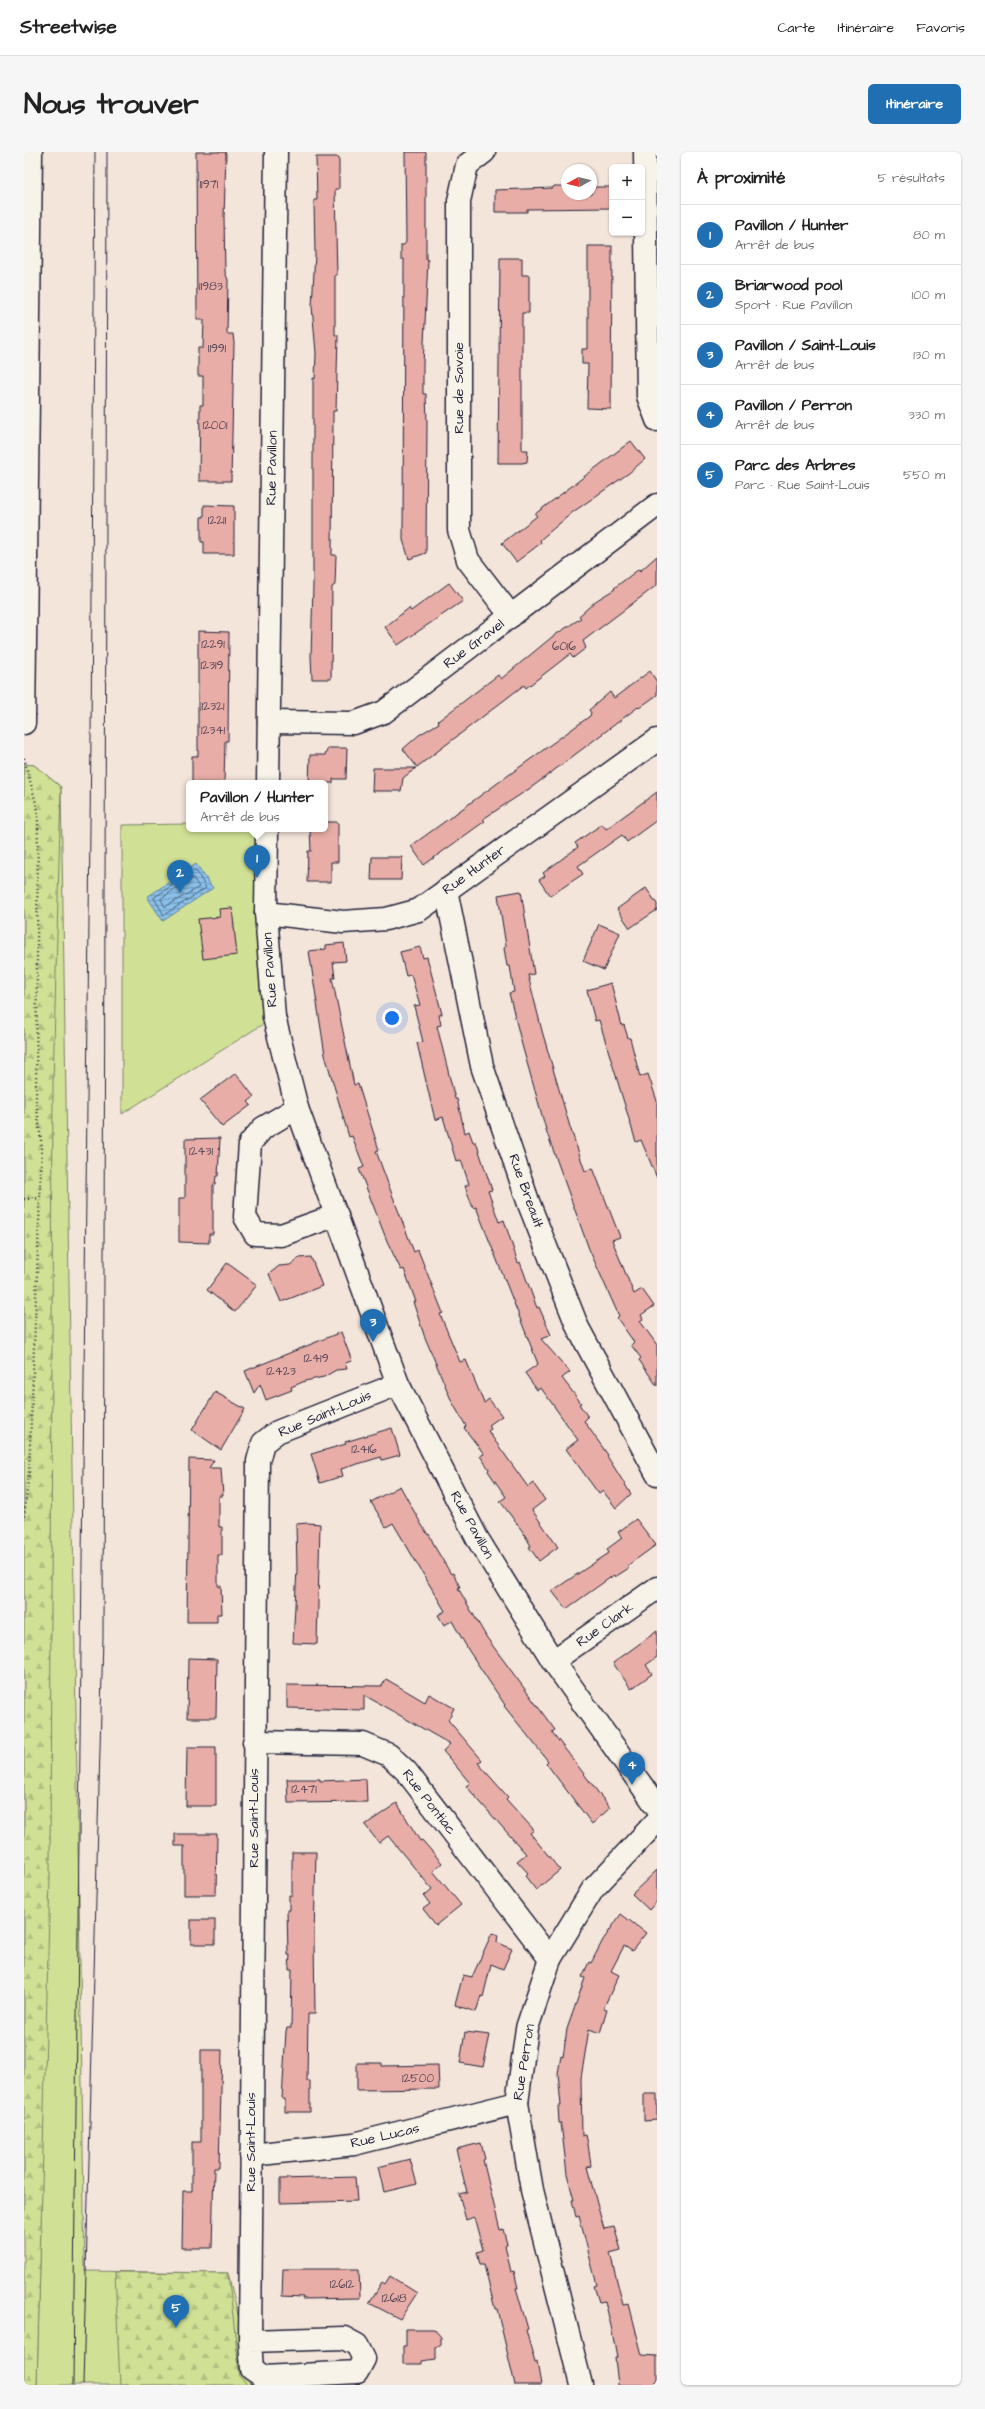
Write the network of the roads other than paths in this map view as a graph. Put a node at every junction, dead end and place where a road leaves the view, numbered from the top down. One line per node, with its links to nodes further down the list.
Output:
1 (31, 152): 5 (street)
2 (276, 152): 9 (street, Rue Pavillon)
3 (484, 152): 8 (street, Rue de Savoie)
4 (645, 152): 6 (street)
5 (26, 356): 10 (street)
6 (657, 420)
7 (657, 505): 8 (street, Rue Gravel)
8 (511, 616): 9 (street, Rue Gravel)
9 (268, 722): 12 (street, Rue Pavillon)
10 (24, 724)
11 (657, 740): 14 (street, Rue Hunter)
12 (268, 780)
13 (267, 832): 15 (street, Rue Pavillon)
14 (446, 890): 15 (street, Rue Hunter); 19 (street, Rue Breault)
15 (266, 913): 16 (street, Rue Pavillon)
16 (297, 1108): 17 (street, Rue Pavillon); 17 (street)
17 (337, 1215): 18 (street, Rue Pavillon)
18 (398, 1384): 21 (street, Rue Pavillon); 22 (street, Rue Saint-Louis)
19 (657, 1474)
20 (657, 1588): 21 (street, Rue Clark)
21 (553, 1661): 23 (street, Rue Pavillon)
22 (254, 1742): 25 (street, Rue Pontiac); 27 (street, Rue Saint-Louis)
23 (657, 1807)
24 (657, 1820): 25 (street, Rue Perron)
25 (550, 1959): 26 (street, Rue Perron)
26 (517, 2103): 27 (street, Rue Lucas); 29 (street, Rue Perron)
27 (251, 2155): 28 (street, Rue Saint-Louis)
28 (250, 2341)
29 (581, 2385)

